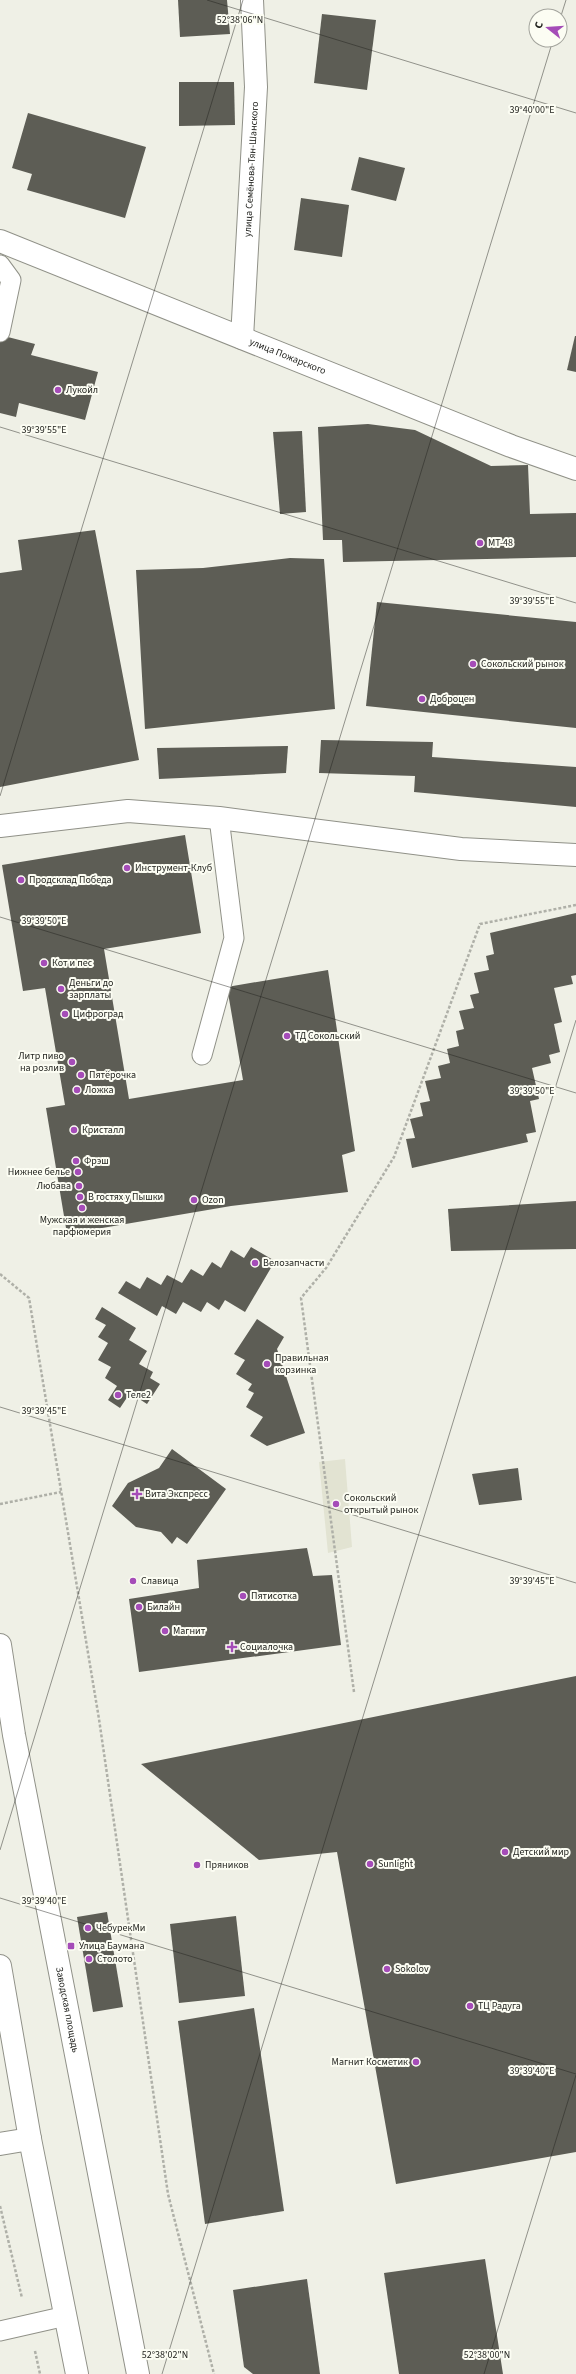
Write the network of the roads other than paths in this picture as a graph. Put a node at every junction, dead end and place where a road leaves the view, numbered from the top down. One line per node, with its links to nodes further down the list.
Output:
1 (252, 0): 5 (street, улица Семёнова-Тян-Шанского)
2 (0, 241): 5 (street, улица Пожарского)
3 (0, 266): 4 (lane)
4 (0, 332)
5 (242, 338): 6 (street, улица Пожарского)
6 (576, 469)
7 (219, 818): 8 (street); 9 (street); 10 (lane)
8 (0, 826)
9 (576, 855)
10 (202, 1056)
11 (0, 1645): 18 (street, Заводская площадь)
12 (0, 1966): 13 (street)
13 (30, 2139): 14 (street); 15 (street)
14 (0, 2144)
15 (66, 2316): 16 (lane); 17 (street)
16 (0, 2331)
17 (77, 2374)
18 (138, 2374)

